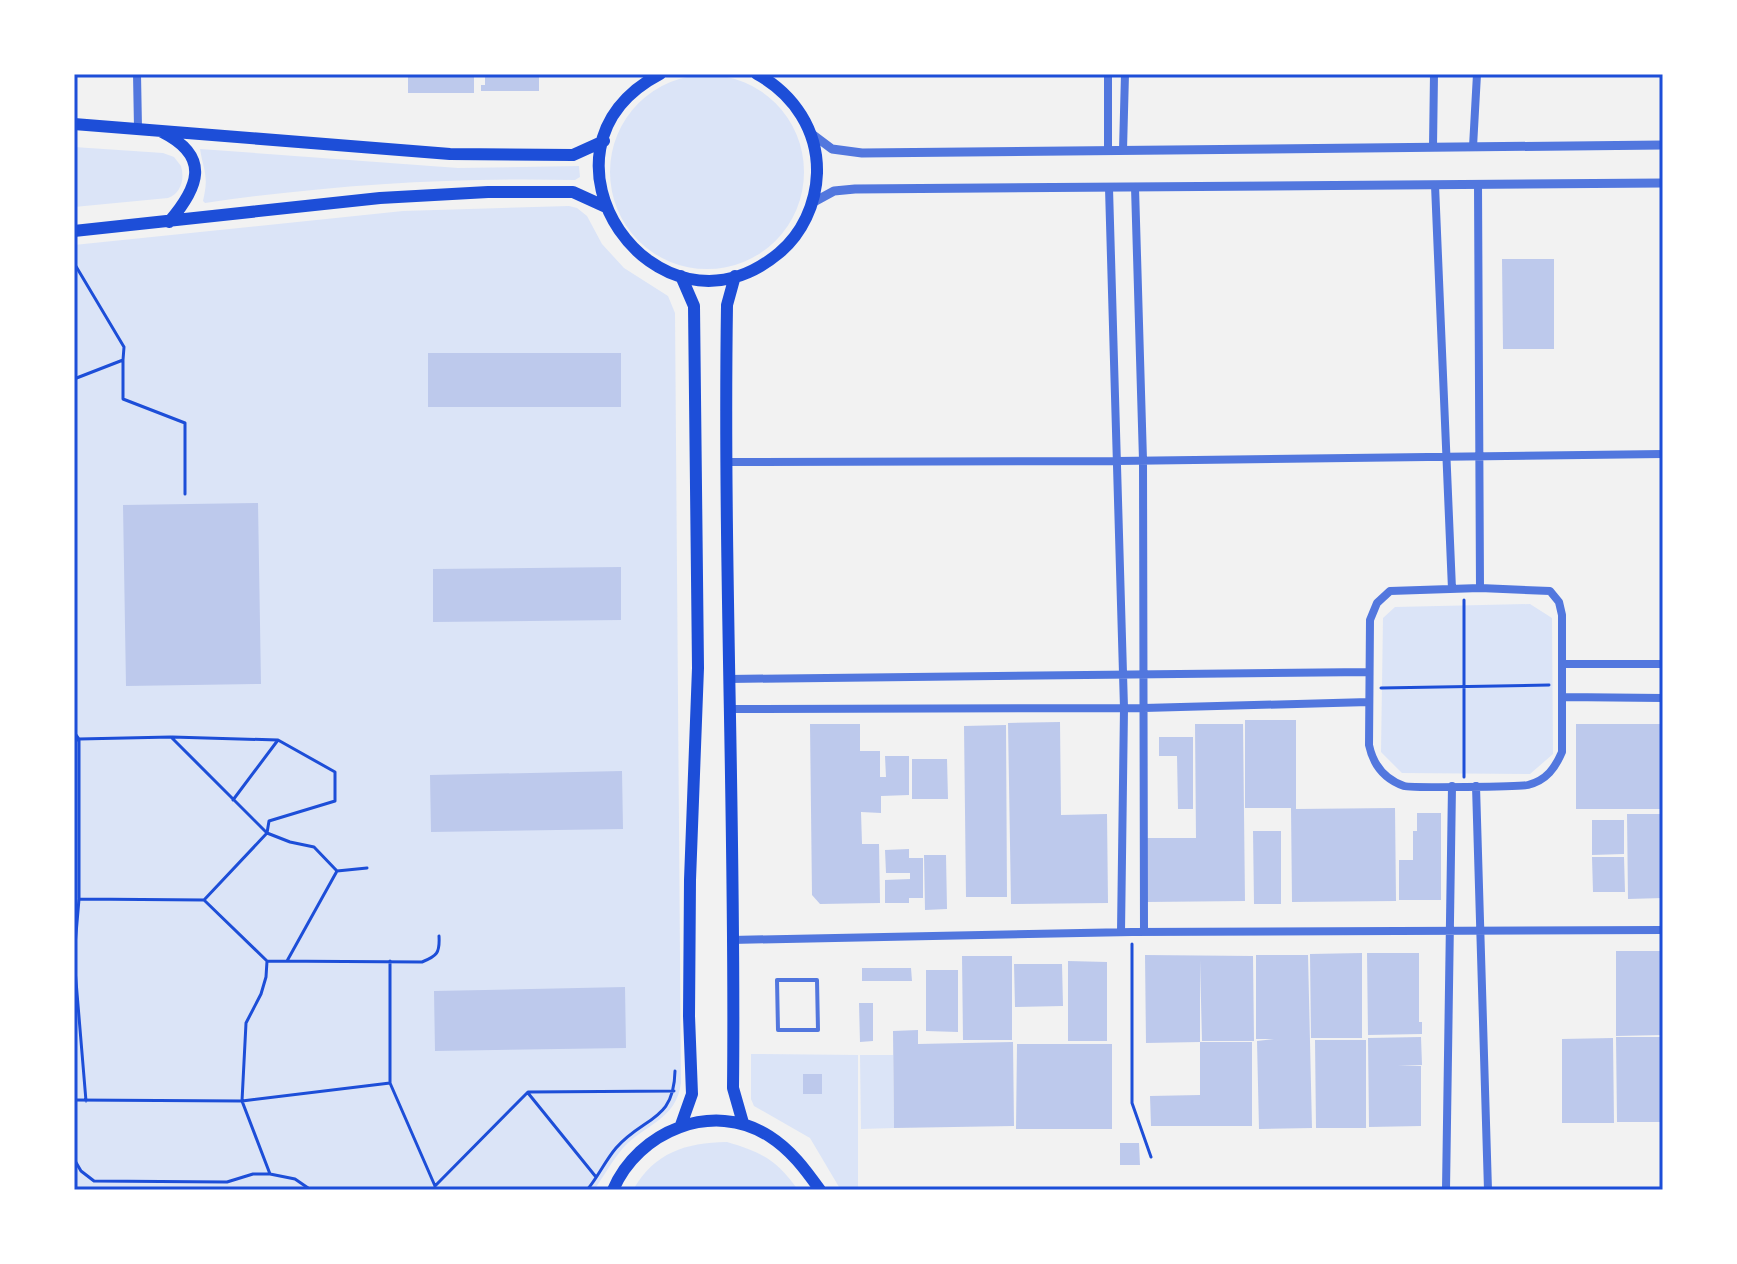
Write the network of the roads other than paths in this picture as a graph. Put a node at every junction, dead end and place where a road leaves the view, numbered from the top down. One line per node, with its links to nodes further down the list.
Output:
1 (137, 74): 9 (street)
2 (660, 74): 12 (main road)
3 (757, 74): 11 (main road)
4 (1108, 74): 16 (street)
5 (1125, 74): 17 (street)
6 (1434, 74): 14 (street)
7 (1477, 74): 15 (street)
8 (74, 124): 9 (main road)
9 (138, 128): 10 (main road)
10 (156, 129): 12 (main road); 25 (main road)
11 (810, 133): 16 (street); 23 (main road)
12 (604, 141): 24 (main road)
13 (1663, 145): 15 (street)
14 (1433, 147): 15 (street); 17 (street)
15 (1473, 147)
16 (1108, 150): 17 (street)
17 (1123, 150)
18 (1663, 183): 20 (street)
19 (1435, 185): 20 (street); 21 (street); 31 (street)
20 (1478, 185): 30 (street)
21 (1135, 187): 22 (street); 32 (street)
22 (1109, 188): 23 (street); 33 (street)
23 (812, 203): 28 (main road)
24 (606, 207): 25 (main road); 27 (main road)
25 (169, 222): 26 (main road)
26 (74, 231)
27 (681, 276): 28 (main road); 59 (main road)
28 (735, 276): 34 (main road)
29 (1663, 454): 30 (street)
30 (1478, 456): 31 (street); 35 (street)
31 (1446, 457): 32 (street); 36 (street)
32 (1143, 460): 33 (street); 41 (street)
33 (1117, 461): 34 (street); 40 (street)
34 (727, 462): 42 (main road)
35 (1480, 588): 36 (street); 37 (street)
36 (1452, 589): 39 (street)
37 (1562, 664): 38 (street); 43 (street)
38 (1663, 664)
39 (1369, 672): 41 (street); 45 (street)
40 (1123, 674): 41 (street); 42 (street); 46 (street)
41 (1145, 674): 47 (street)
42 (728, 679): 48 (main road)
43 (1562, 697): 44 (street); 50 (street)
44 (1663, 698)
45 (1369, 702): 47 (street); 49 (street)
46 (1124, 708): 47 (street); 48 (street); 54 (street)
47 (1144, 708): 55 (street)
48 (728, 709): 56 (main road)
49 (1452, 786): 50 (street); 52 (street)
50 (1476, 786): 53 (street)
51 (1663, 930): 53 (street)
52 (1451, 931): 53 (street); 55 (street); 62 (street)
53 (1480, 931): 63 (street)
54 (1121, 932): 55 (street); 56 (street)
55 (1144, 932)
56 (731, 940): 58 (main road)
57 (817, 980): 57 (lane)
58 (743, 1123): 59 (main road); 61 (main road)
59 (681, 1125): 60 (main road)
60 (613, 1190)
61 (820, 1190)
62 (1446, 1190)
63 (1488, 1190)

